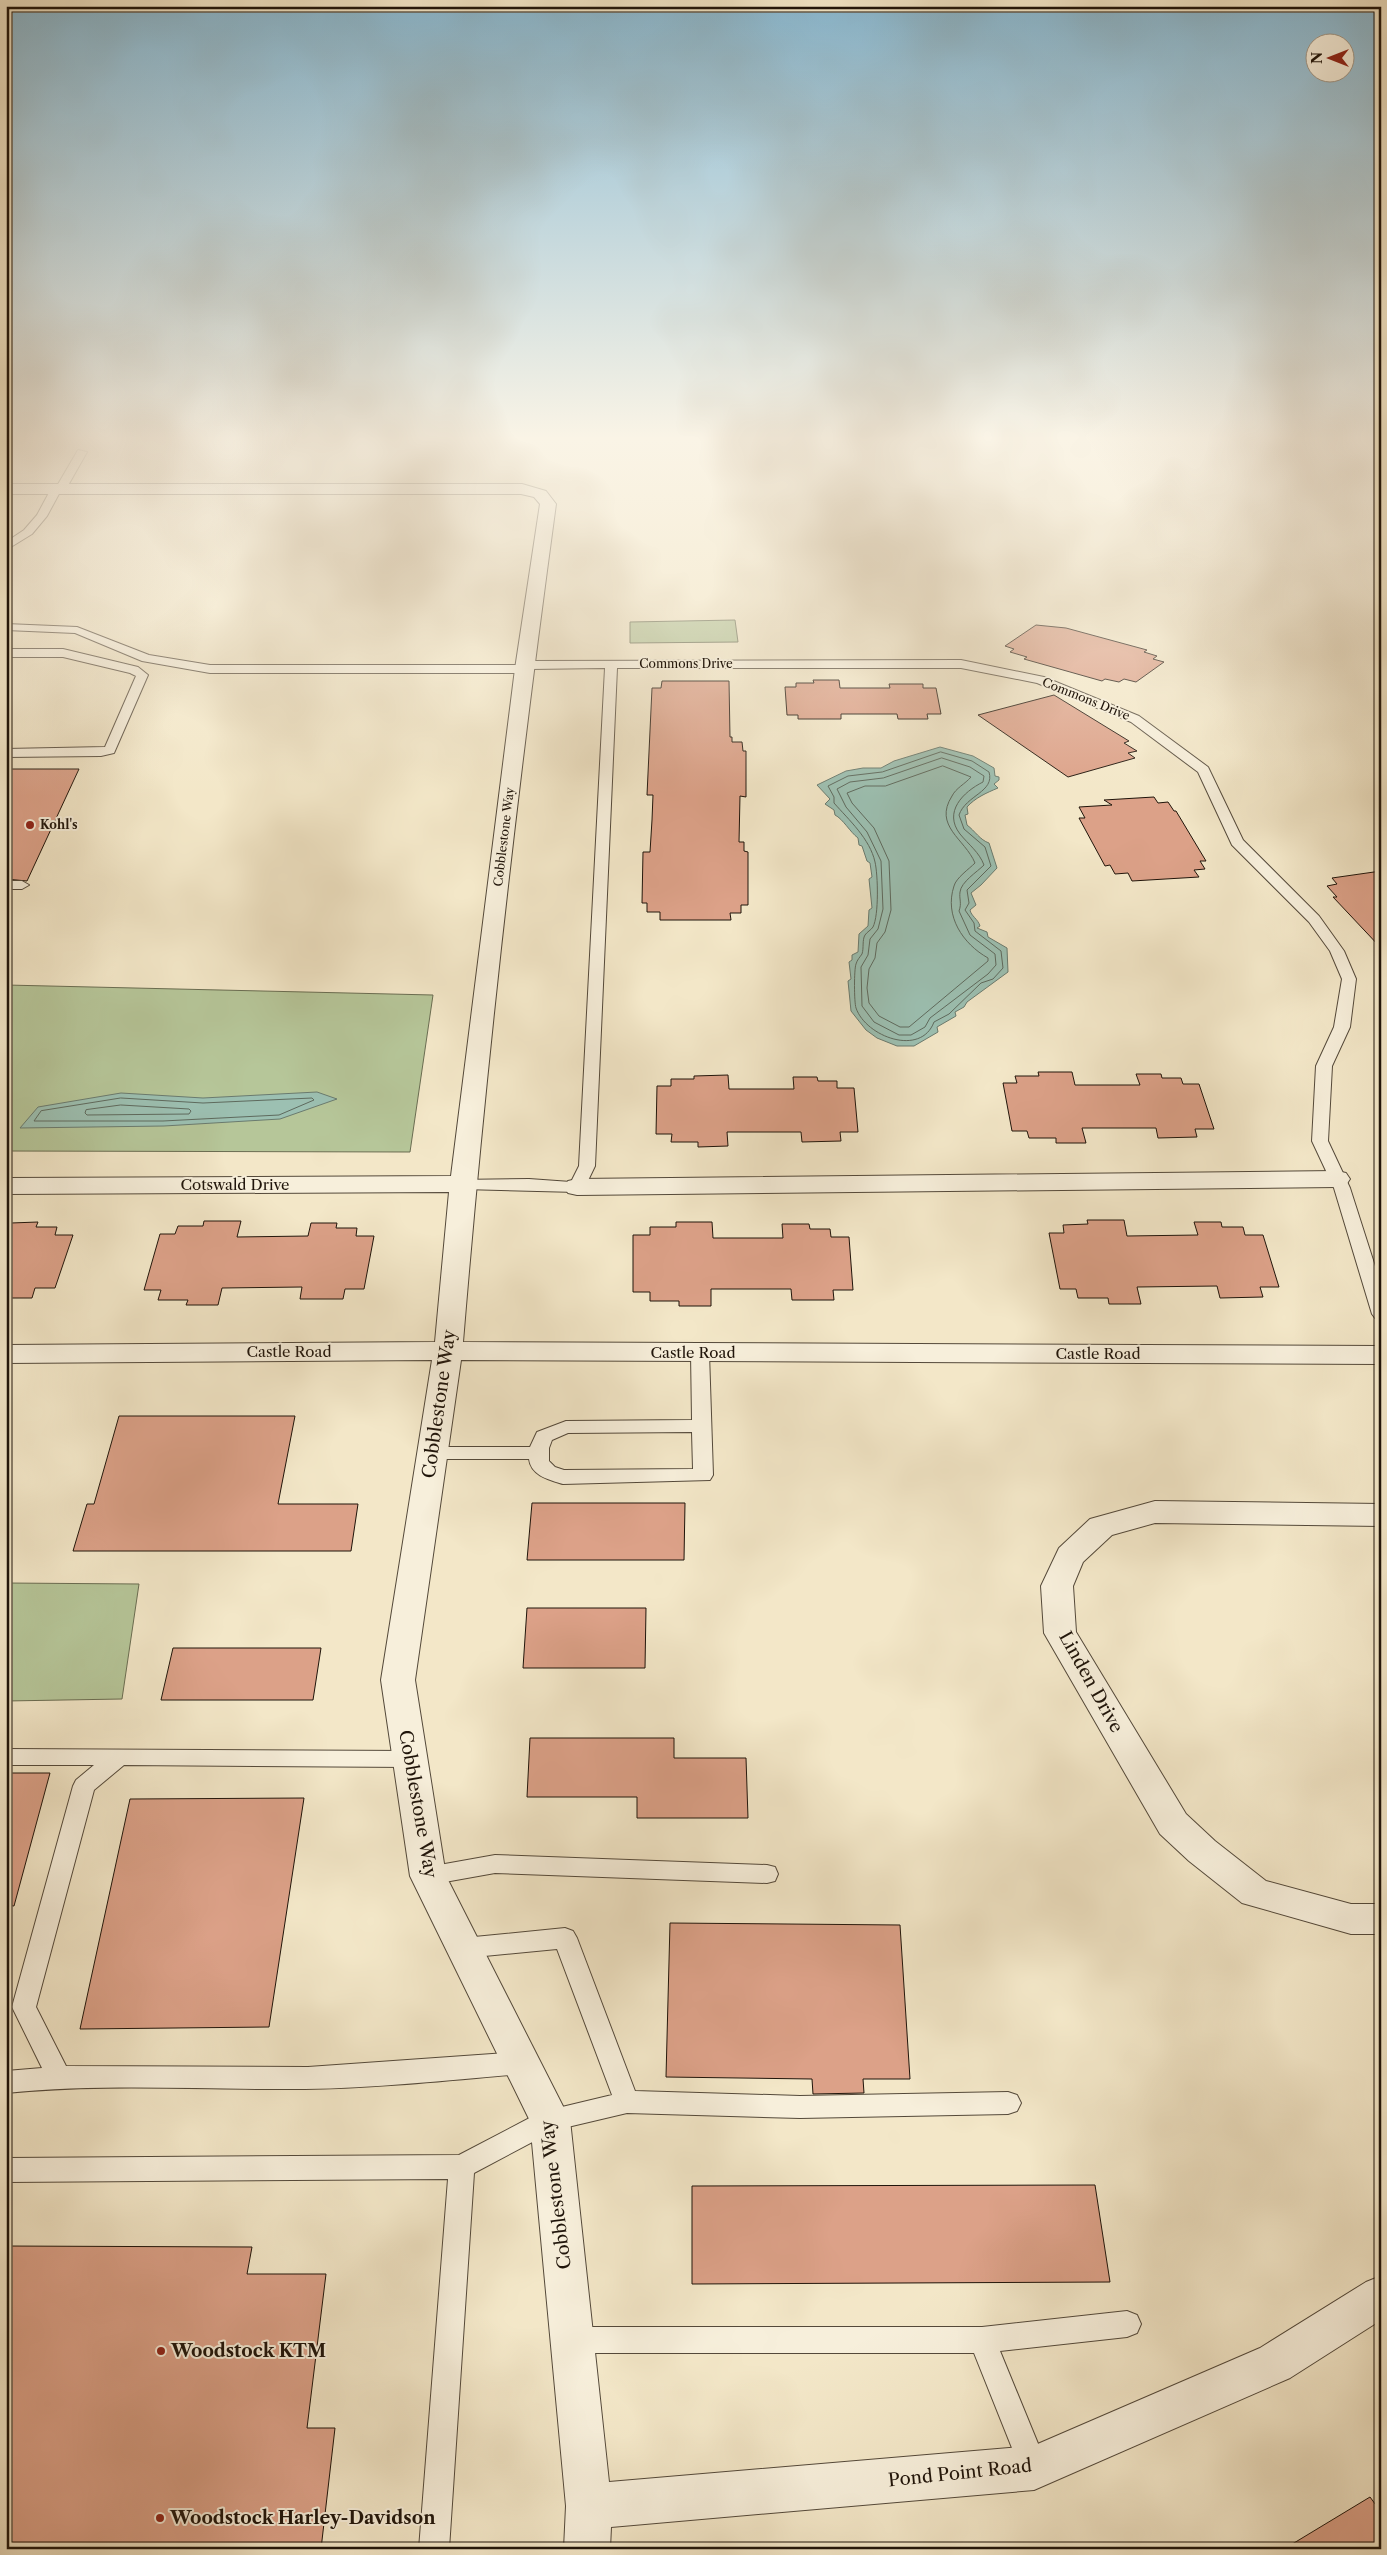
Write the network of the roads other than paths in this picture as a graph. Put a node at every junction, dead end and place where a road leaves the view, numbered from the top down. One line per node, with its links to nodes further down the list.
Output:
1 (540, 558): 5 (street, Cobblestone Way)
2 (6, 627): 5 (lane, Commons Drive)
3 (6, 653): 6 (lane)
4 (611, 664): 5 (lane, Commons Drive); 9 (lane, Commons Drive); 12 (lane)
5 (525, 667): 10 (street, Cobblestone Way)
6 (6, 753)
7 (6, 885): 8 (lane)
8 (22, 885)
9 (1337, 1179): 12 (street); 13 (lane, Commons Drive)
10 (463, 1184): 11 (street, Cotswald Drive); 12 (lane); 14 (street, Cobblestone Way)
11 (6, 1186)
12 (576, 1187)
13 (1381, 1314)
14 (448, 1351): 15 (street, Castle Road); 16 (street, Castle Road); 19 (street, Cobblestone Way)
15 (700, 1353): 17 (street, Castle Road); 18 (lane)
16 (6, 1354)
17 (1381, 1356)
18 (701, 1426): 20 (lane); 20 (lane)
19 (432, 1453): 20 (lane); 24 (street, Cobblestone Way)
20 (539, 1453)
21 (1381, 1515): 27 (street, Linden Drive)
22 (6, 1756): 23 (lane)
23 (119, 1758): 24 (lane); 30 (lane)
24 (410, 1758): 26 (street, Cobblestone Way)
25 (767, 1874): 26 (lane)
26 (428, 1876): 28 (street, Cobblestone Way)
27 (1381, 1919)
28 (464, 1948): 29 (street, Cobblestone Way); 32 (lane)
29 (521, 2063): 30 (lane); 34 (street, Cobblestone Way)
30 (59, 2077): 31 (lane)
31 (6, 2082)
32 (627, 2102): 33 (lane); 34 (lane)
33 (1008, 2103)
34 (550, 2120): 35 (lane); 39 (street, Cobblestone Way)
35 (462, 2167): 36 (lane); 43 (lane)
36 (6, 2170)
37 (1381, 2296): 41 (street, Pond Point Road)
38 (1127, 2324): 40 (lane)
39 (572, 2340): 40 (lane); 42 (street, Cobblestone Way)
40 (982, 2340): 41 (lane)
41 (1034, 2468): 42 (street, Pond Point Road)
42 (589, 2506): 44 (street, Cobblestone Way)
43 (434, 2549)
44 (587, 2549)

